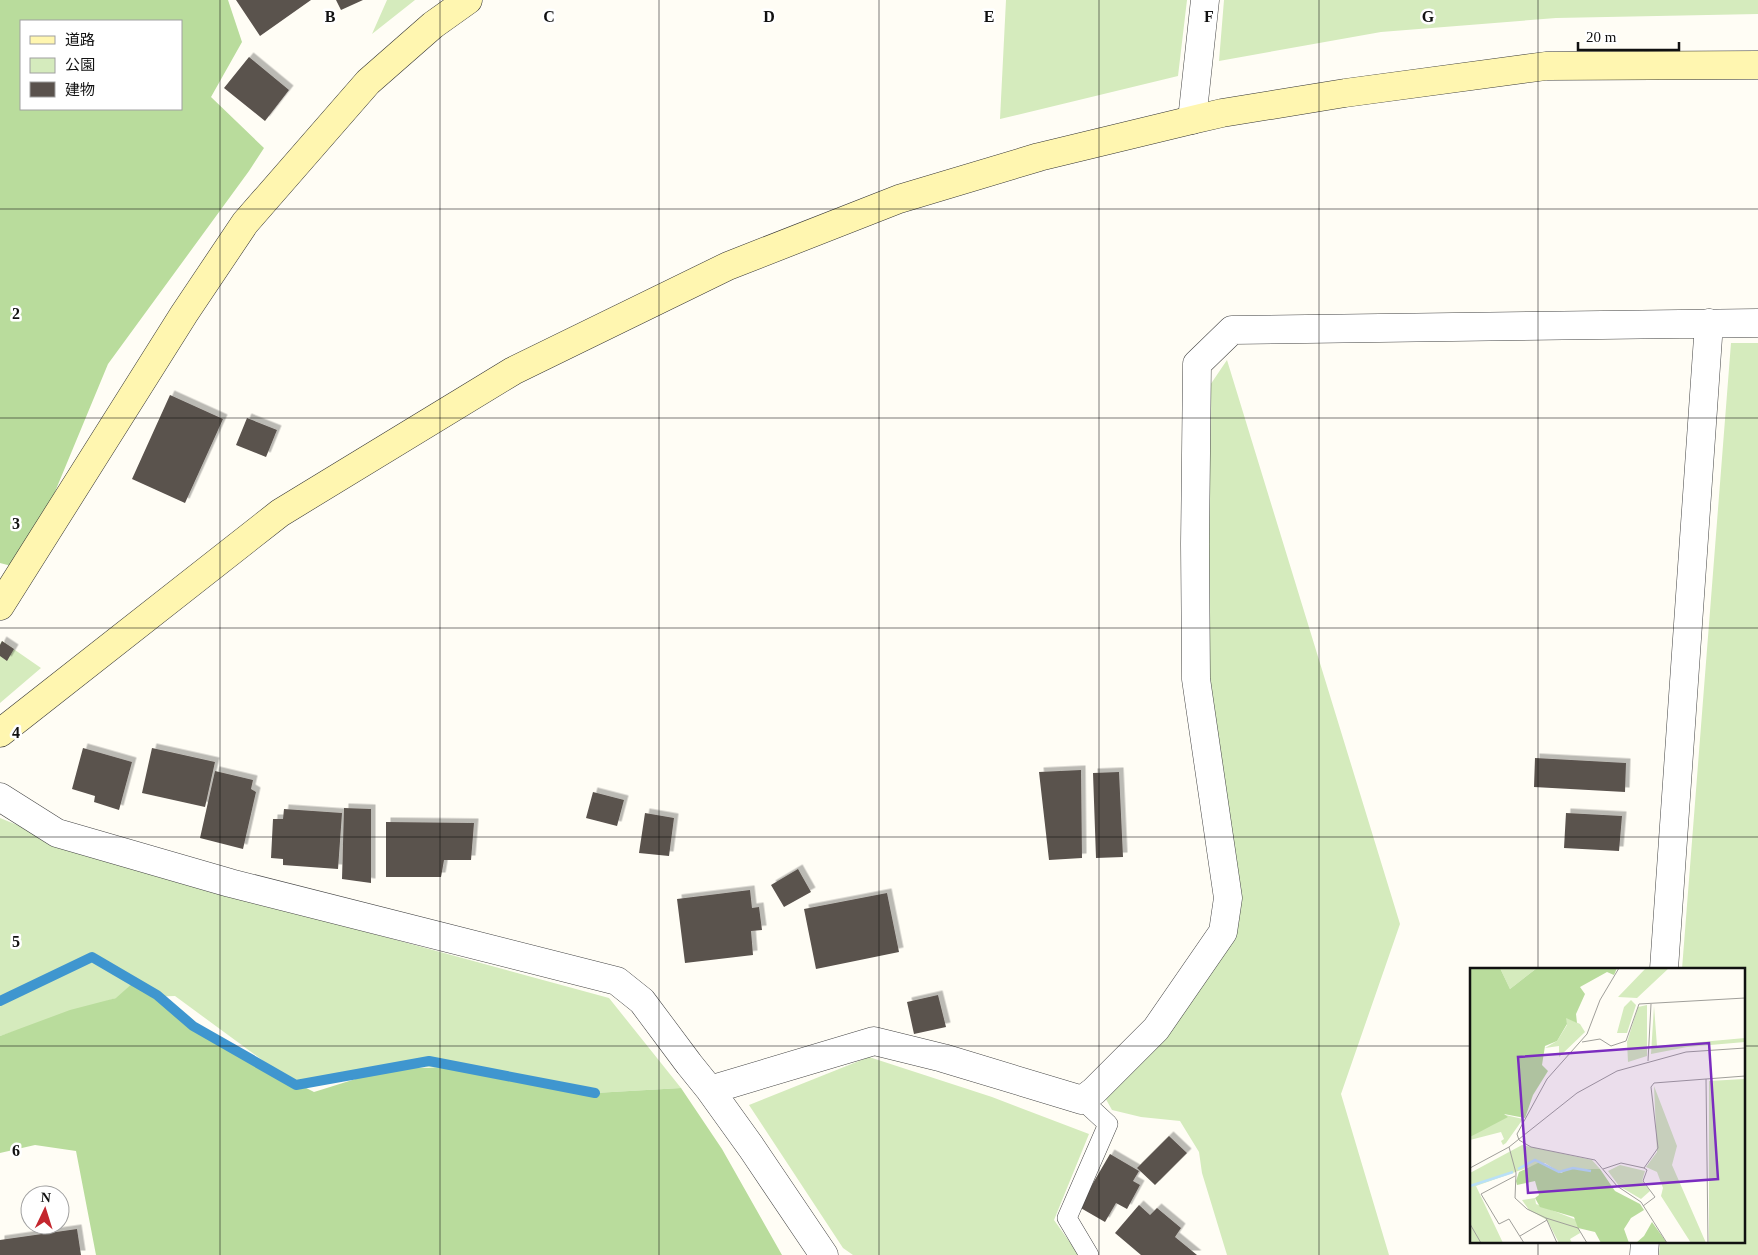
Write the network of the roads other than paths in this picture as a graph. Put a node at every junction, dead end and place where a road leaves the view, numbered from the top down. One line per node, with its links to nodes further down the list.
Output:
1 (468, 0): 7 (street)
2 (1205, 0): 4 (street)
3 (1758, 65): 4 (street)
4 (1192, 120): 8 (street)
5 (1709, 323): 6 (street); 10 (street); 12 (street)
6 (1758, 323)
7 (0, 606)
8 (0, 733)
9 (0, 797): 11 (street)
10 (1664, 968)
11 (710, 1090): 12 (street); 14 (street)
12 (1082, 1100): 15 (lane)
13 (1645, 1242): 16 (street)
14 (824, 1255)
15 (1089, 1255)
16 (1644, 1255)

